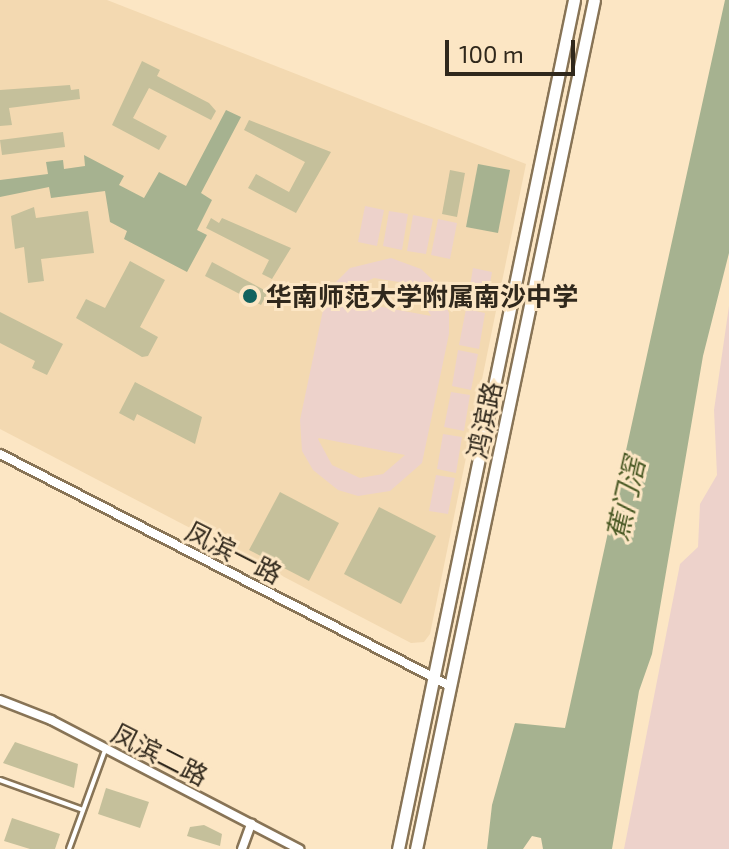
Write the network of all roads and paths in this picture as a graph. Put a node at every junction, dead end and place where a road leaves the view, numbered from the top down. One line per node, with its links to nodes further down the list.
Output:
1 (574, 0): 4 (street, 鸿滨路)
2 (594, 0): 5 (street, 鸿滨路)
3 (0, 454): 4 (street, 凤滨一路)
4 (433, 678): 5 (street, 凤滨一路); 14 (street, 鸿滨路)
5 (450, 686): 15 (street, 鸿滨路)
6 (0, 700): 7 (street, 凤滨二路)
7 (105, 749): 9 (lane); 10 (street, 凤滨二路)
8 (1, 782): 9 (lane)
9 (83, 810): 11 (lane)
10 (251, 824): 12 (street); 13 (street, 凤滨二路)
11 (69, 849)
12 (242, 849)
13 (299, 849)
14 (398, 849)
15 (416, 849)

